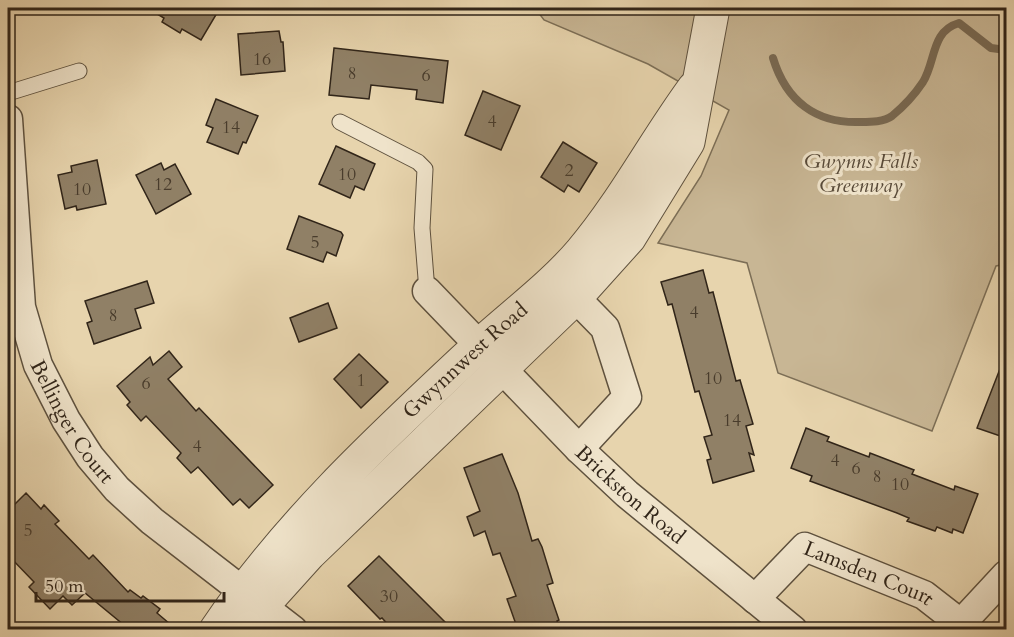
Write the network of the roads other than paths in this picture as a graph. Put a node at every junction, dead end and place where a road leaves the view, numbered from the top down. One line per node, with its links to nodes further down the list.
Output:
1 (713, 8): 6 (street, Gwynnwest Road)
2 (79, 71): 3 (lane)
3 (8, 93)
4 (8, 119): 8 (street, Bellinger Court)
5 (340, 122): 7 (lane)
6 (565, 288): 9 (street, Gwynnwest Road); 10 (street, Gwynnwest Road); 11 (street)
7 (427, 291): 9 (street, Brickston Road)
8 (14, 309): 14 (street, Bellinger Court)
9 (480, 346): 10 (street, Brickston Road); 14 (street, Gwynnwest Road)
10 (502, 369): 11 (street, Brickston Road); 14 (street, Gwynnwest Road)
11 (579, 449): 13 (street, Brickston Road)
12 (1006, 575): 15 (street)
13 (755, 598): 15 (street, Lamsden Court); 18 (street, Brickston Road)
14 (252, 608): 16 (street, Gwynnwest Road); 17 (street, Bellinger Court)
15 (962, 627)
16 (216, 630)
17 (293, 630)
18 (793, 630)

